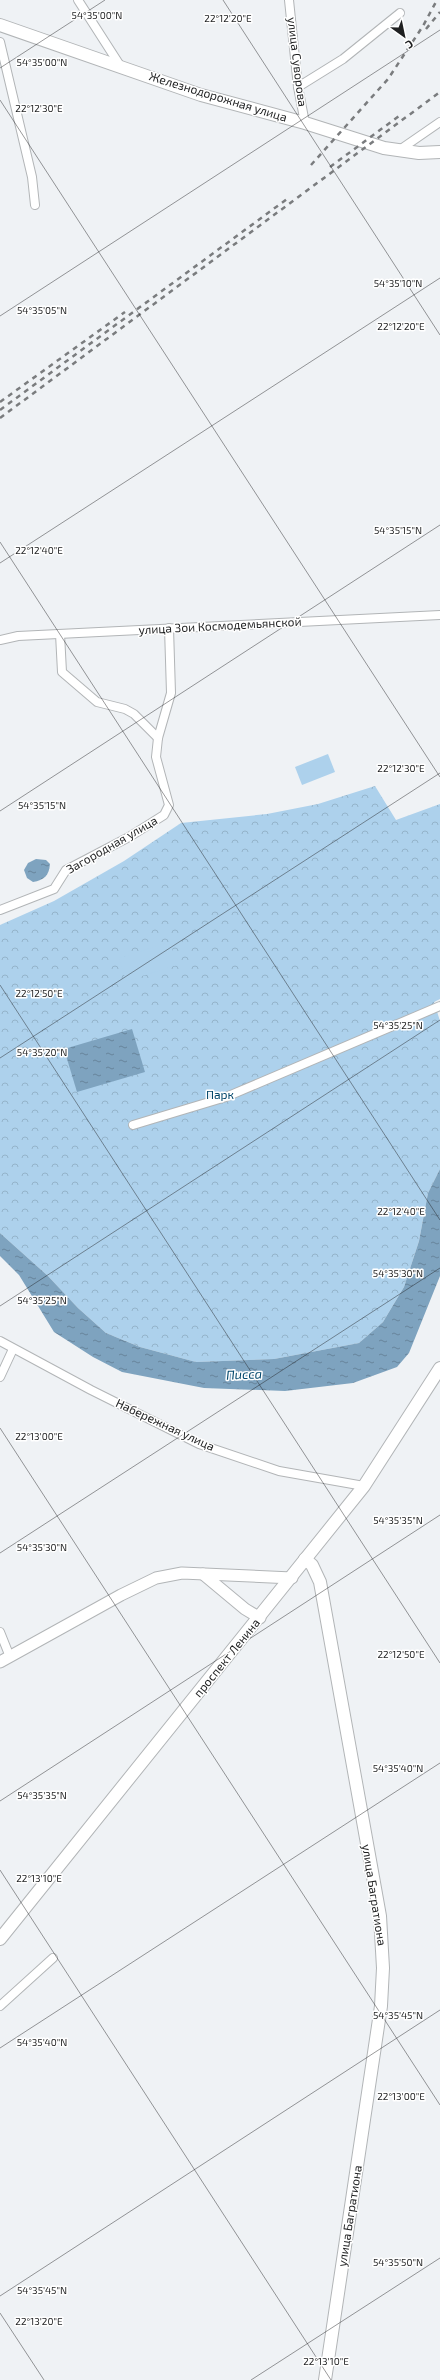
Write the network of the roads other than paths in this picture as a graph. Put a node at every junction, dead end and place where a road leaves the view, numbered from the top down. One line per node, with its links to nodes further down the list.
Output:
1 (78, 0): 6 (street)
2 (289, 0): 7 (street, улица Суворова)
3 (400, 13): 7 (street)
4 (0, 25): 6 (main road, Железнодорожная улица)
5 (0, 42): 12 (street)
6 (122, 68): 9 (main road, Железнодорожная улица)
7 (298, 87): 9 (street, улица Суворова)
8 (440, 122): 10 (street)
9 (305, 123): 10 (main road, Железнодорожная улица)
10 (398, 151): 11 (main road, Железнодорожная улица)
11 (440, 152)
12 (35, 206)
13 (440, 615): 14 (street, улица Зои Космодемьянской)
14 (169, 628): 15 (street, улица Зои Космодемьянской); 17 (street)
15 (60, 634): 16 (street, улица Зои Космодемьянской); 17 (street)
16 (0, 640)
17 (158, 738): 18 (street, Загородная улица)
18 (0, 910)
19 (440, 1006): 20 (street)
20 (133, 1125)
21 (0, 1341): 22 (street, Набережная улица)
22 (13, 1349): 24 (street); 25 (street, Набережная улица)
23 (440, 1368): 25 (main road, проспект Ленина)
24 (0, 1377)
25 (364, 1486): 26 (main road, проспект Ленина)
26 (306, 1559): 28 (main road, проспект Ленина); 35 (main road, улица Багратиона)
27 (203, 1574): 28 (main road); 29 (main road); 31 (main road)
28 (292, 1578): 29 (main road, проспект Ленина)
29 (260, 1618): 32 (main road, проспект Ленина)
30 (0, 1632): 31 (street)
31 (5, 1659)
32 (0, 1939)
33 (53, 1958): 34 (street)
34 (0, 2006)
35 (325, 2380)

